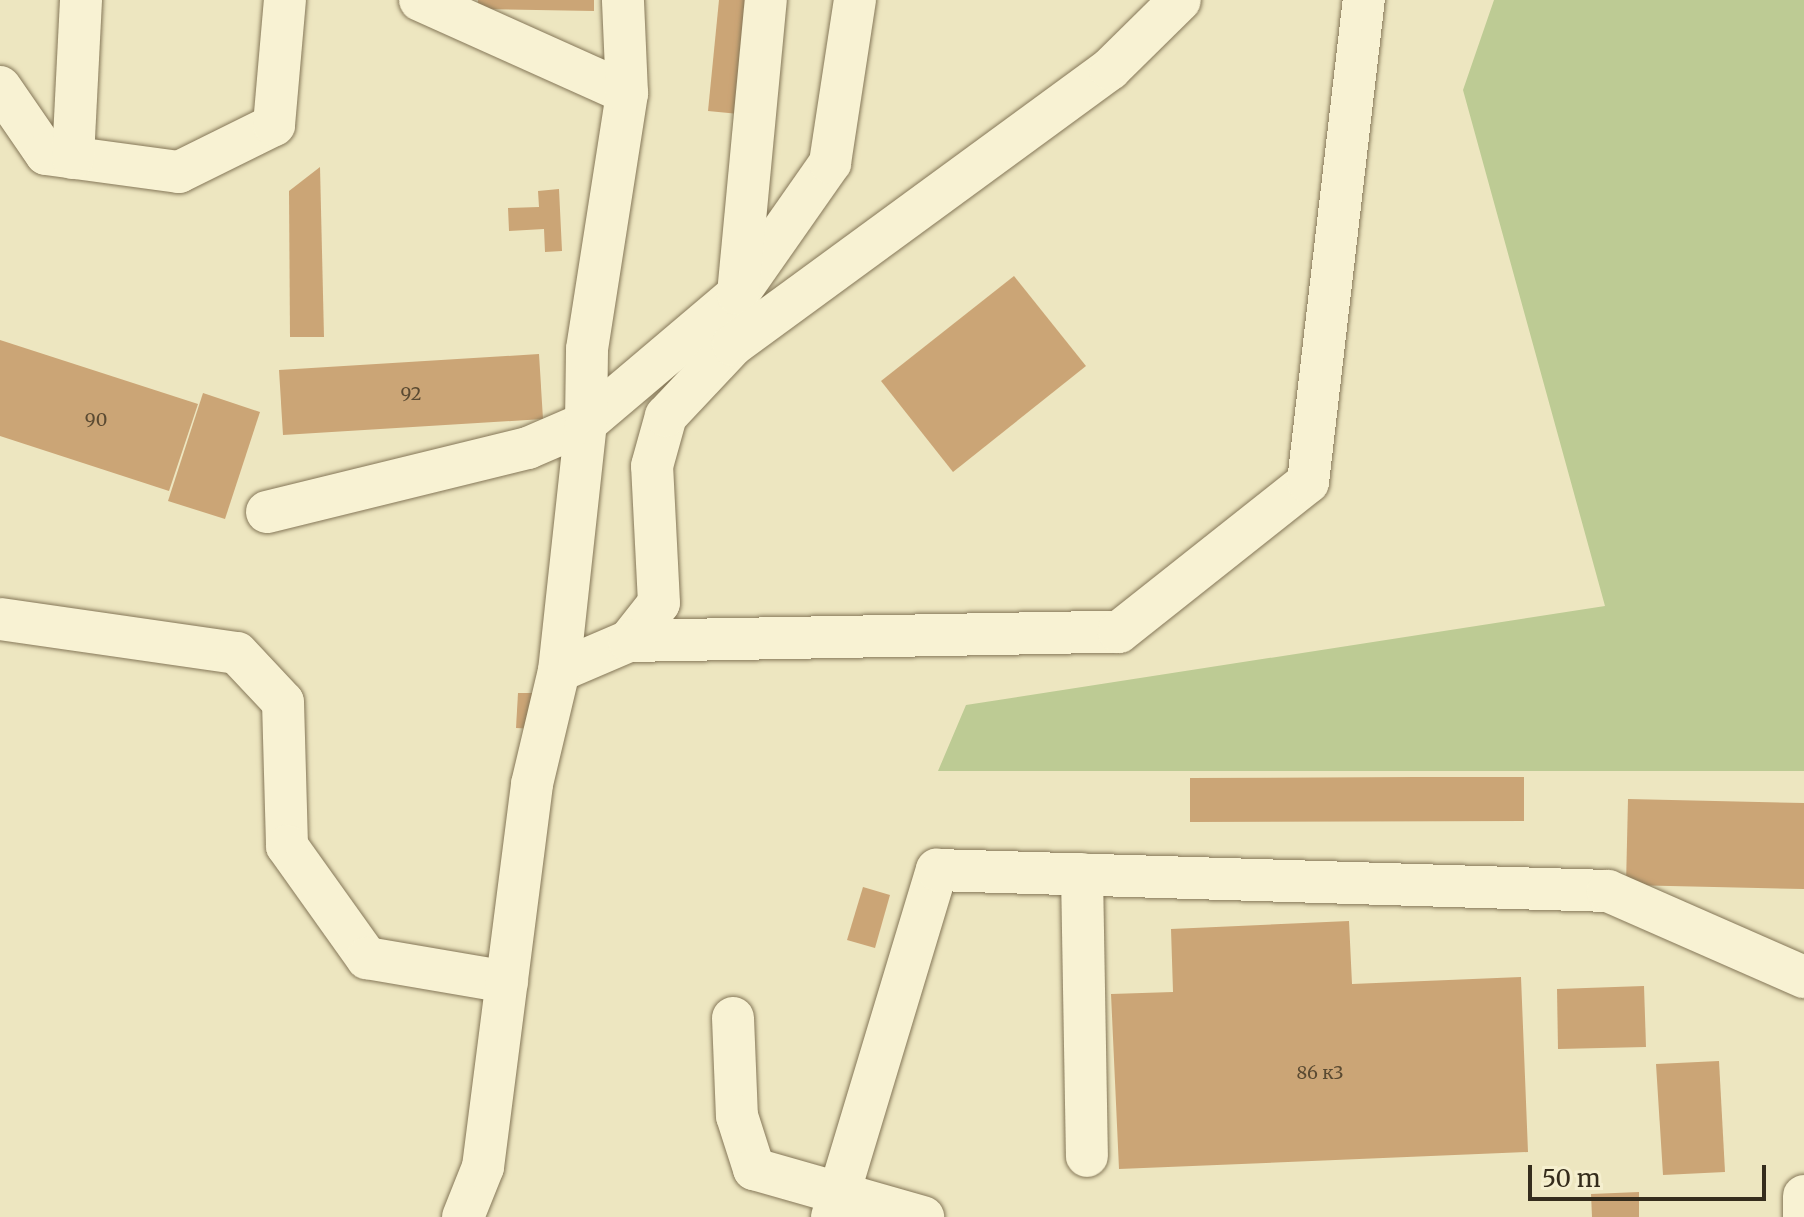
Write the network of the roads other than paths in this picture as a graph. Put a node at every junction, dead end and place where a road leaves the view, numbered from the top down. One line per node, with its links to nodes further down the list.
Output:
1 (81, 0): 11 (lane)
2 (285, 0): 11 (lane)
3 (420, 0): 10 (lane)
4 (623, 0): 10 (lane)
5 (766, 0): 12 (lane)
6 (855, 0): 12 (lane)
7 (1180, 0): 16 (lane)
8 (1364, 0): 16 (lane)
9 (0, 87): 11 (lane)
10 (627, 93): 13 (lane)
11 (73, 158)
12 (738, 294): 13 (lane)
13 (586, 423): 14 (lane); 17 (lane)
14 (267, 512)
15 (0, 619): 20 (lane)
16 (629, 641): 17 (lane)
17 (559, 671): 20 (lane)
18 (1082, 874): 19 (lane); 22 (lane); 24 (lane)
19 (1804, 977)
20 (507, 982): 25 (lane)
21 (733, 1018): 24 (lane)
22 (1087, 1156)
23 (1804, 1196): 27 (lane)
24 (835, 1207): 26 (lane)
25 (463, 1217)
26 (923, 1217)
27 (1804, 1217)

